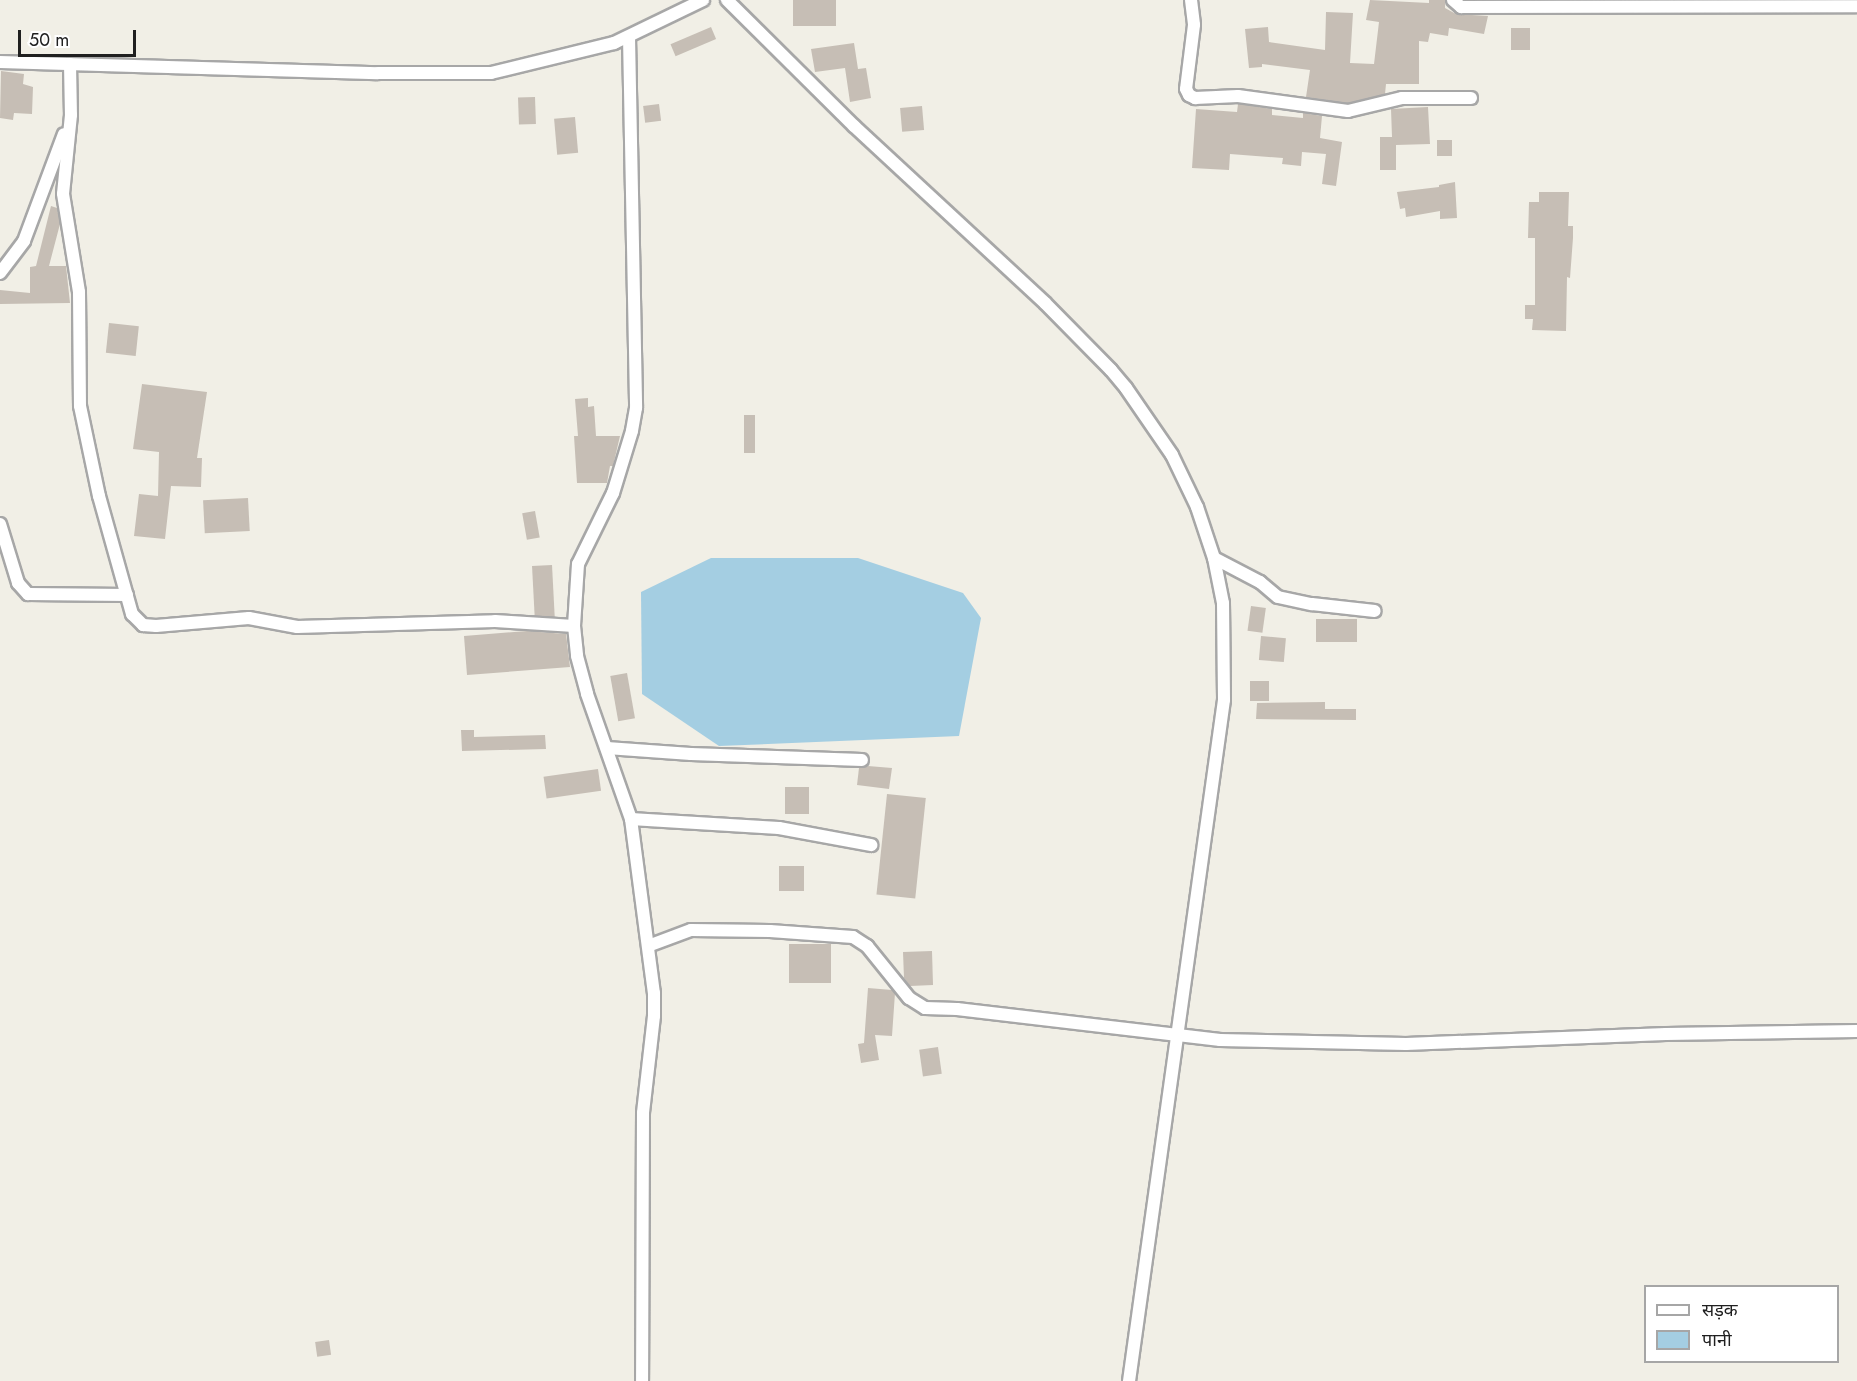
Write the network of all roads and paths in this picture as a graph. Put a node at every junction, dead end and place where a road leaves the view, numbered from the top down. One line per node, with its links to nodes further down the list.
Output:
1 (703, 0): 6 (street)
2 (727, 0): 13 (street)
3 (1191, 0): 9 (street)
4 (1453, 0): 5 (street)
5 (1857, 6)
6 (629, 37): 8 (street); 16 (street)
7 (0, 62): 8 (street)
8 (70, 64): 10 (street)
9 (1471, 98)
10 (71, 116): 11 (street); 14 (street)
11 (0, 273)
12 (0, 524): 14 (street)
13 (1214, 558): 15 (street); 23 (street)
14 (127, 595): 16 (street)
15 (1376, 610)
16 (574, 626): 17 (street)
17 (607, 748): 18 (street); 19 (street)
18 (862, 760)
19 (631, 819): 20 (street); 21 (street)
20 (871, 845)
21 (648, 946): 23 (street); 24 (street)
22 (1857, 1031): 23 (street)
23 (1173, 1033): 25 (street)
24 (642, 1381)
25 (1130, 1381)

